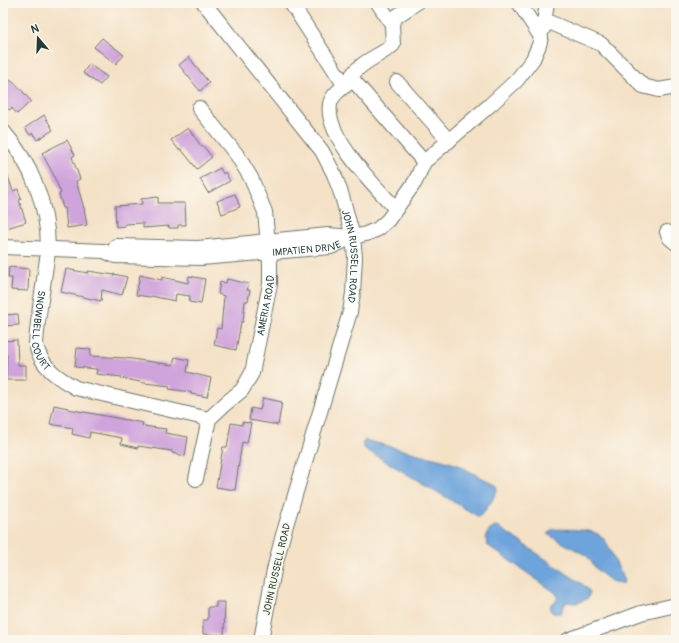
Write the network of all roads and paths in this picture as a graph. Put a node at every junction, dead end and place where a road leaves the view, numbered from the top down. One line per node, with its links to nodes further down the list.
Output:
1 (204, 3): 19 (street, JOHN RUSSELL ROAD)
2 (291, 3): 11 (street)
3 (378, 3): 8 (street)
4 (416, 3): 8 (street)
5 (519, 3): 9 (street)
6 (548, 3): 7 (street)
7 (544, 20): 9 (street); 12 (street)
8 (392, 24): 11 (street)
9 (541, 37): 15 (street)
10 (397, 82): 15 (street)
11 (349, 83): 16 (street); 17 (street)
12 (676, 87)
13 (199, 108): 22 (street, AMERIA ROAD)
14 (3, 131): 23 (street, SNOWBELL COURT)
15 (449, 141): 16 (street)
16 (424, 162): 17 (street, IMPATIEN DRIVE)
17 (396, 210): 19 (street, IMPATIEN DRIVE)
18 (667, 232): 20 (street)
19 (353, 237): 22 (street, IMPATIEN DRIVE); 27 (street, JOHN RUSSELL ROAD)
20 (676, 243)
21 (3, 246): 23 (street, IMPATIEN DRIVE)
22 (269, 247): 23 (street, IMPATIEN DRIVE); 24 (street, AMERIA ROAD)
23 (48, 248): 24 (street, SNOWBELL COURT)
24 (209, 419): 25 (street)
25 (196, 478)
26 (676, 605): 28 (street)
27 (261, 640)
28 (568, 640)

